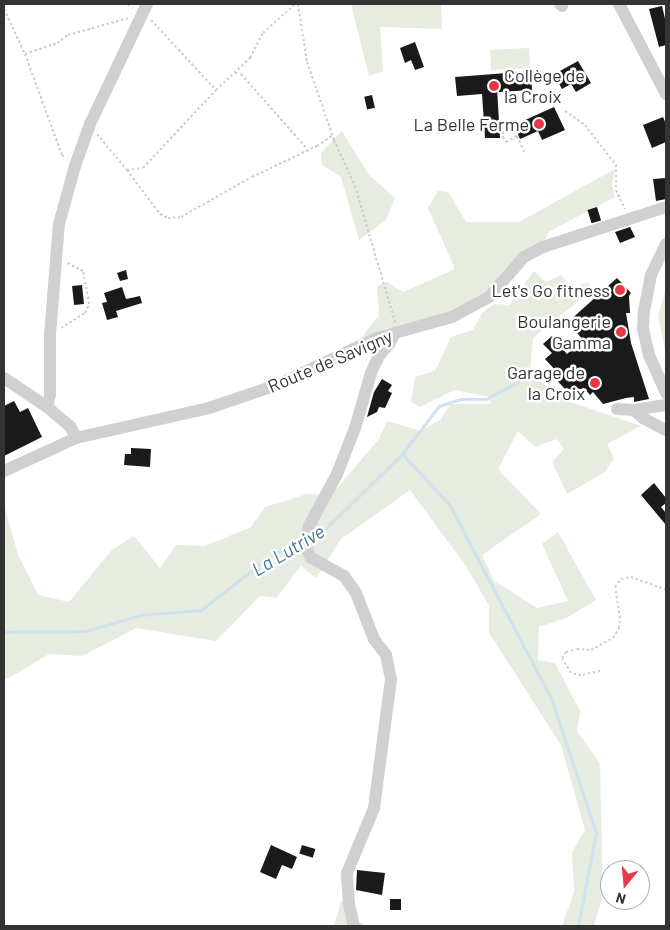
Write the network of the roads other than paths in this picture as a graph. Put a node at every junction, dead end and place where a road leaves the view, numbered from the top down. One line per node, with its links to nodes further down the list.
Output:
1 (619, 4): 3 (street)
2 (144, 10): 10 (street)
3 (666, 94)
4 (666, 207): 6 (street, Route de Savigny)
5 (666, 244): 8 (street)
6 (397, 332): 14 (street, Route de Savigny); 16 (street)
7 (4, 378): 10 (street)
8 (666, 394)
9 (666, 405): 12 (street)
10 (47, 407): 14 (street)
11 (617, 409): 12 (street)
12 (634, 410): 13 (street)
13 (666, 430)
14 (76, 438): 15 (street, Route de Savigny)
15 (4, 471)
16 (354, 926)

